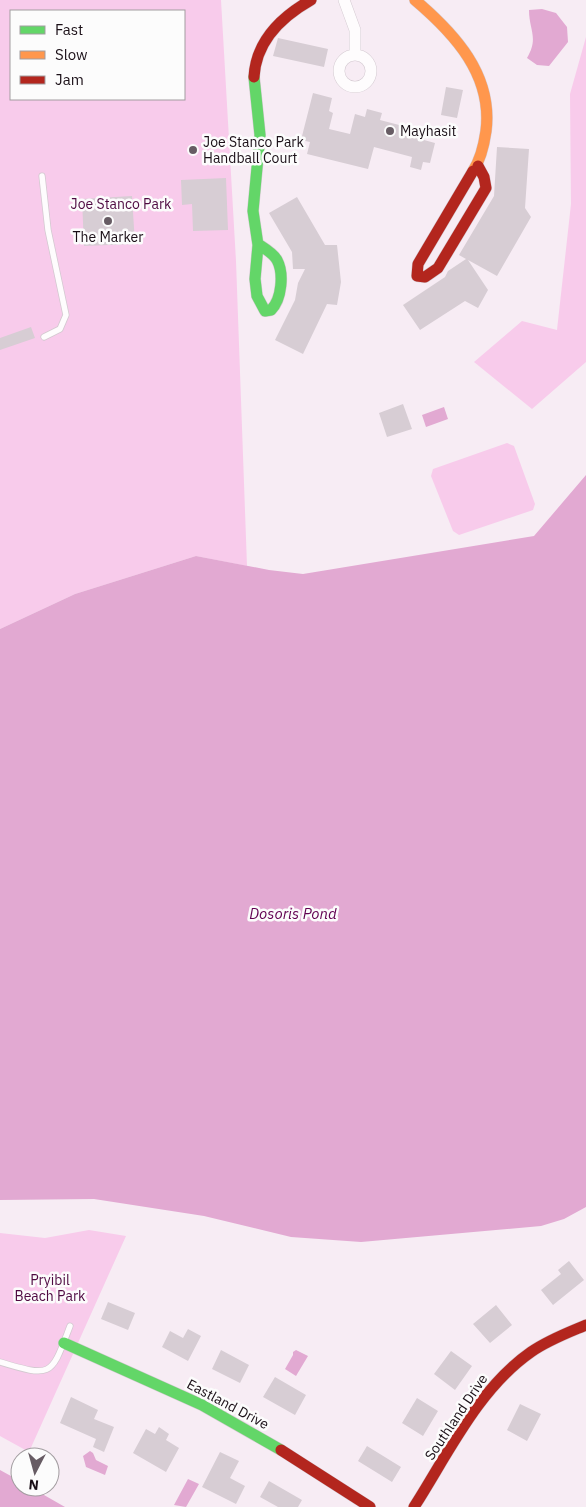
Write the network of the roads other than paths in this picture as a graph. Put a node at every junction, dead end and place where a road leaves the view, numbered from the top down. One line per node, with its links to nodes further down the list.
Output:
1 (311, 0): 7 (street)
2 (344, 0): 4 (street)
3 (415, 0): 5 (street)
4 (355, 55)
5 (478, 166): 5 (street)
6 (42, 176): 8 (lane)
7 (258, 244): 7 (street)
8 (44, 337)
9 (586, 1325): 14 (street, Southland Drive)
10 (70, 1326): 11 (lane)
11 (64, 1343): 12 (lane); 13 (street, Eastland Drive)
12 (0, 1362)
13 (370, 1507)
14 (414, 1507)

